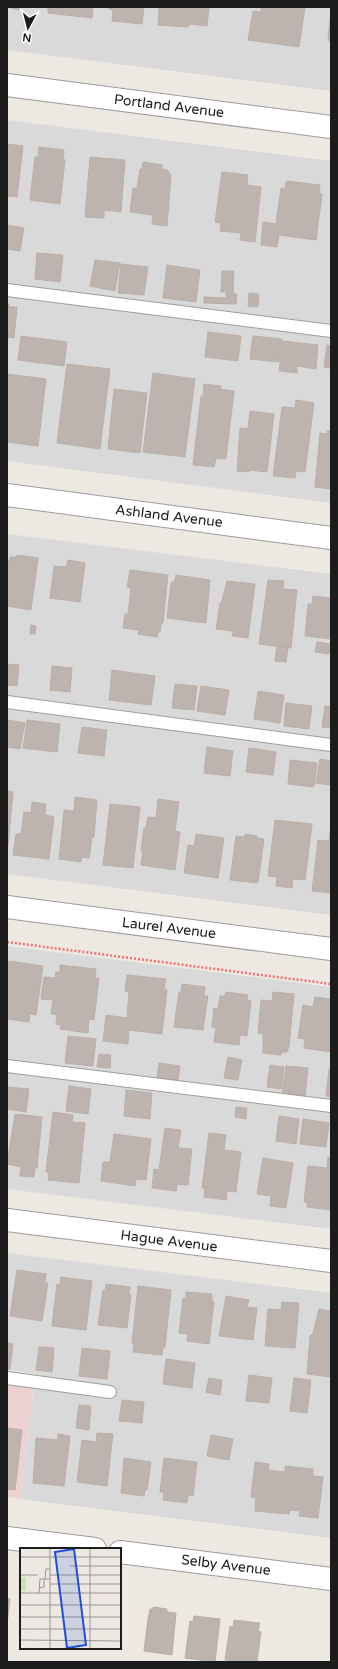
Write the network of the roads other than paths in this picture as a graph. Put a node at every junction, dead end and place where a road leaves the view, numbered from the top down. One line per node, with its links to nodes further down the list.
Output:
1 (7, 85): 2 (street, Portland Avenue)
2 (331, 127)
3 (7, 290): 4 (lane)
4 (331, 331)
5 (7, 495): 6 (street, Ashland Avenue)
6 (331, 538)
7 (7, 702): 8 (lane)
8 (331, 745)
9 (7, 907): 10 (street, Laurel Avenue)
10 (331, 949)
11 (7, 1066): 12 (lane)
12 (331, 1106)
13 (7, 1220): 14 (street, Hague Avenue)
14 (331, 1261)
15 (7, 1378): 16 (lane)
16 (110, 1392)
17 (7, 1538): 18 (street)
18 (87, 1548)
19 (121, 1552): 20 (street, Selby Avenue)
20 (331, 1579)

